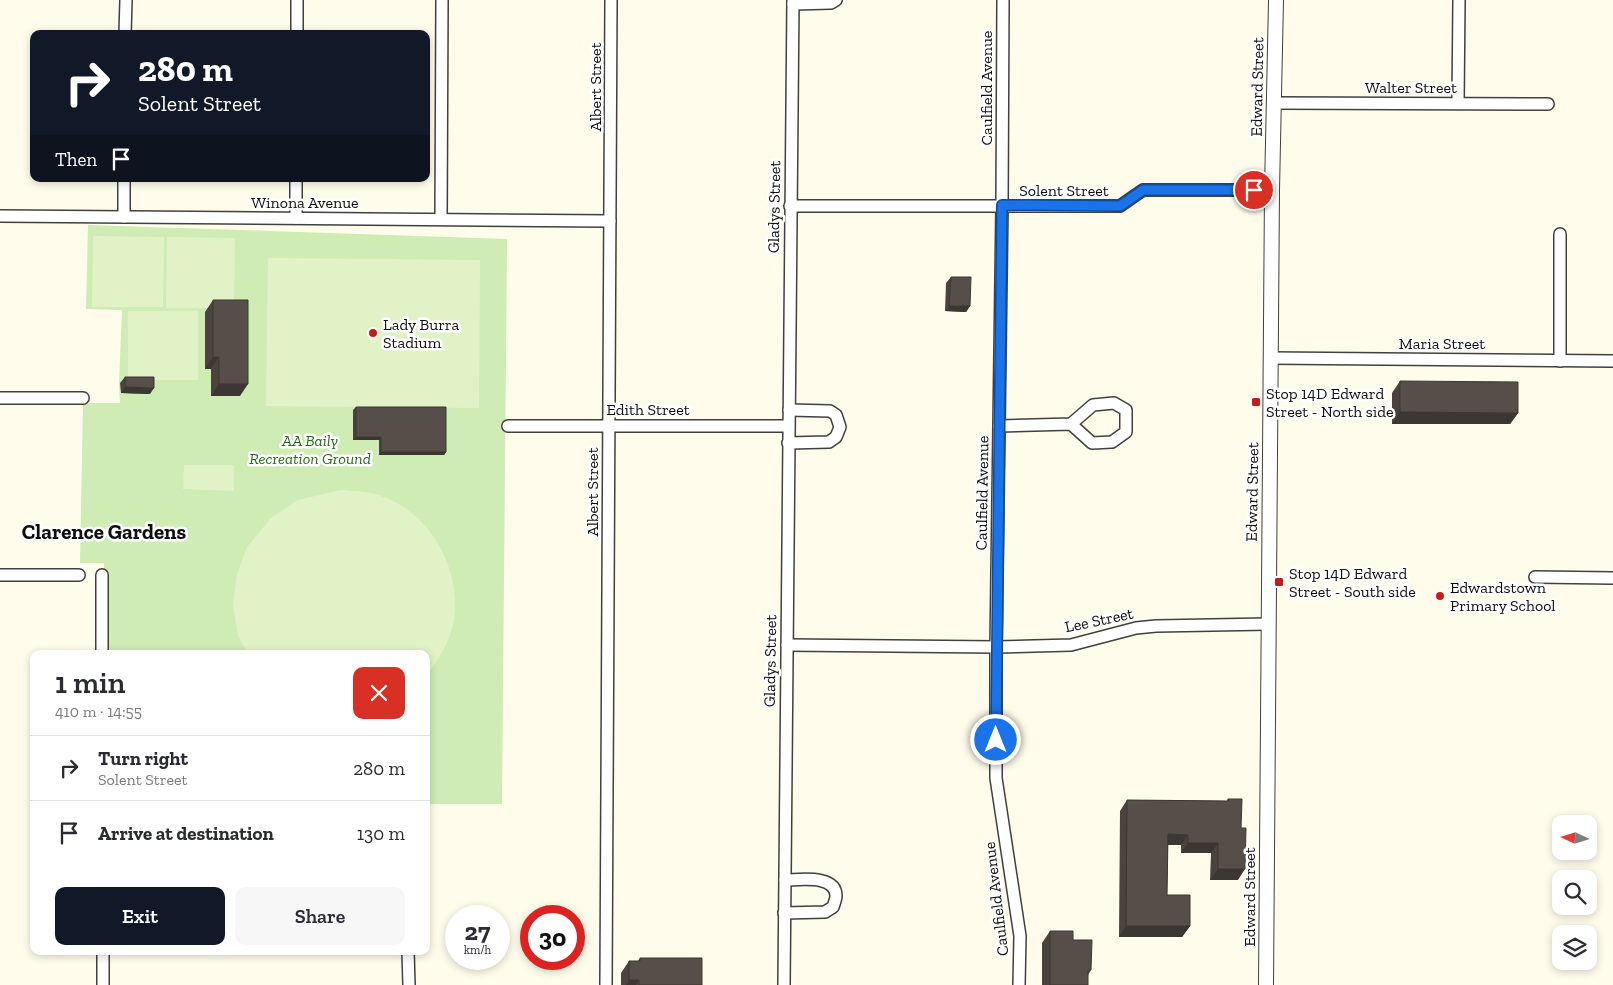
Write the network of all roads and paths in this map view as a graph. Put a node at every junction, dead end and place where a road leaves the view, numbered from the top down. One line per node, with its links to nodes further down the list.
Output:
1 (126, 0): 10 (street)
2 (297, 0): 11 (street)
3 (442, 0): 23 (street)
4 (611, 0): 24 (street, Albert Street)
5 (836, 0): 9 (street, Gladys Street)
6 (1003, 0): 18 (street, Caulfield Avenue)
7 (1276, 0): 12 (street, Edward Street)
8 (1459, 0): 13 (street)
9 (793, 2): 19 (street, Gladys Street)
10 (125, 30)
11 (297, 30)
12 (1274, 103): 13 (street, Walter Street); 17 (street, Edward Street)
13 (1458, 103): 14 (street, Walter Street)
14 (1548, 104)
15 (124, 182): 21 (street)
16 (296, 182): 22 (street)
17 (1272, 190): 18 (street, Solent Street); 26 (street, Edward Street)
18 (1002, 205): 19 (street, Solent Street); 36 (street, Caulfield Avenue)
19 (790, 206): 31 (street, Gladys Street)
20 (0, 216): 21 (street, Winona Avenue)
21 (124, 218): 22 (street, Winona Avenue)
22 (296, 218): 23 (street, Winona Avenue)
23 (441, 219): 24 (street, Winona Avenue)
24 (610, 221): 33 (street, Albert Street)
25 (1560, 234): 27 (street)
26 (1270, 358): 27 (street, Maria Street); 43 (street, Edward Street)
27 (1560, 361): 28 (street, Maria Street)
28 (1613, 361)
29 (0, 398): 30 (street)
30 (83, 398)
31 (789, 410): 35 (street, Gladys Street); 37 (street)
32 (1071, 424): 32 (street); 36 (street)
33 (609, 425): 34 (street, Edith Street); 35 (street, Edith Street); 53 (street, Albert Street)
34 (508, 426)
35 (788, 426): 37 (street, Gladys Street)
36 (999, 426): 45 (street, Caulfield Avenue)
37 (788, 443): 44 (street, Gladys Street)
38 (0, 575): 39 (street)
39 (79, 575)
40 (102, 575): 46 (street)
41 (1535, 578): 42 (street)
42 (1613, 578)
43 (1268, 624): 45 (street, Lee Street); 56 (street, Edward Street)
44 (787, 645): 45 (street, Lee Street); 47 (street, Gladys Street)
45 (996, 648): 55 (street, Caulfield Avenue)
46 (102, 650)
47 (784, 880): 48 (street, Gladys Street); 48 (street)
48 (784, 913): 54 (street, Gladys Street)
49 (103, 955): 51 (street)
50 (408, 955): 52 (street)
51 (103, 985)
52 (409, 985)
53 (606, 985)
54 (784, 985)
55 (1019, 985)
56 (1266, 985)

